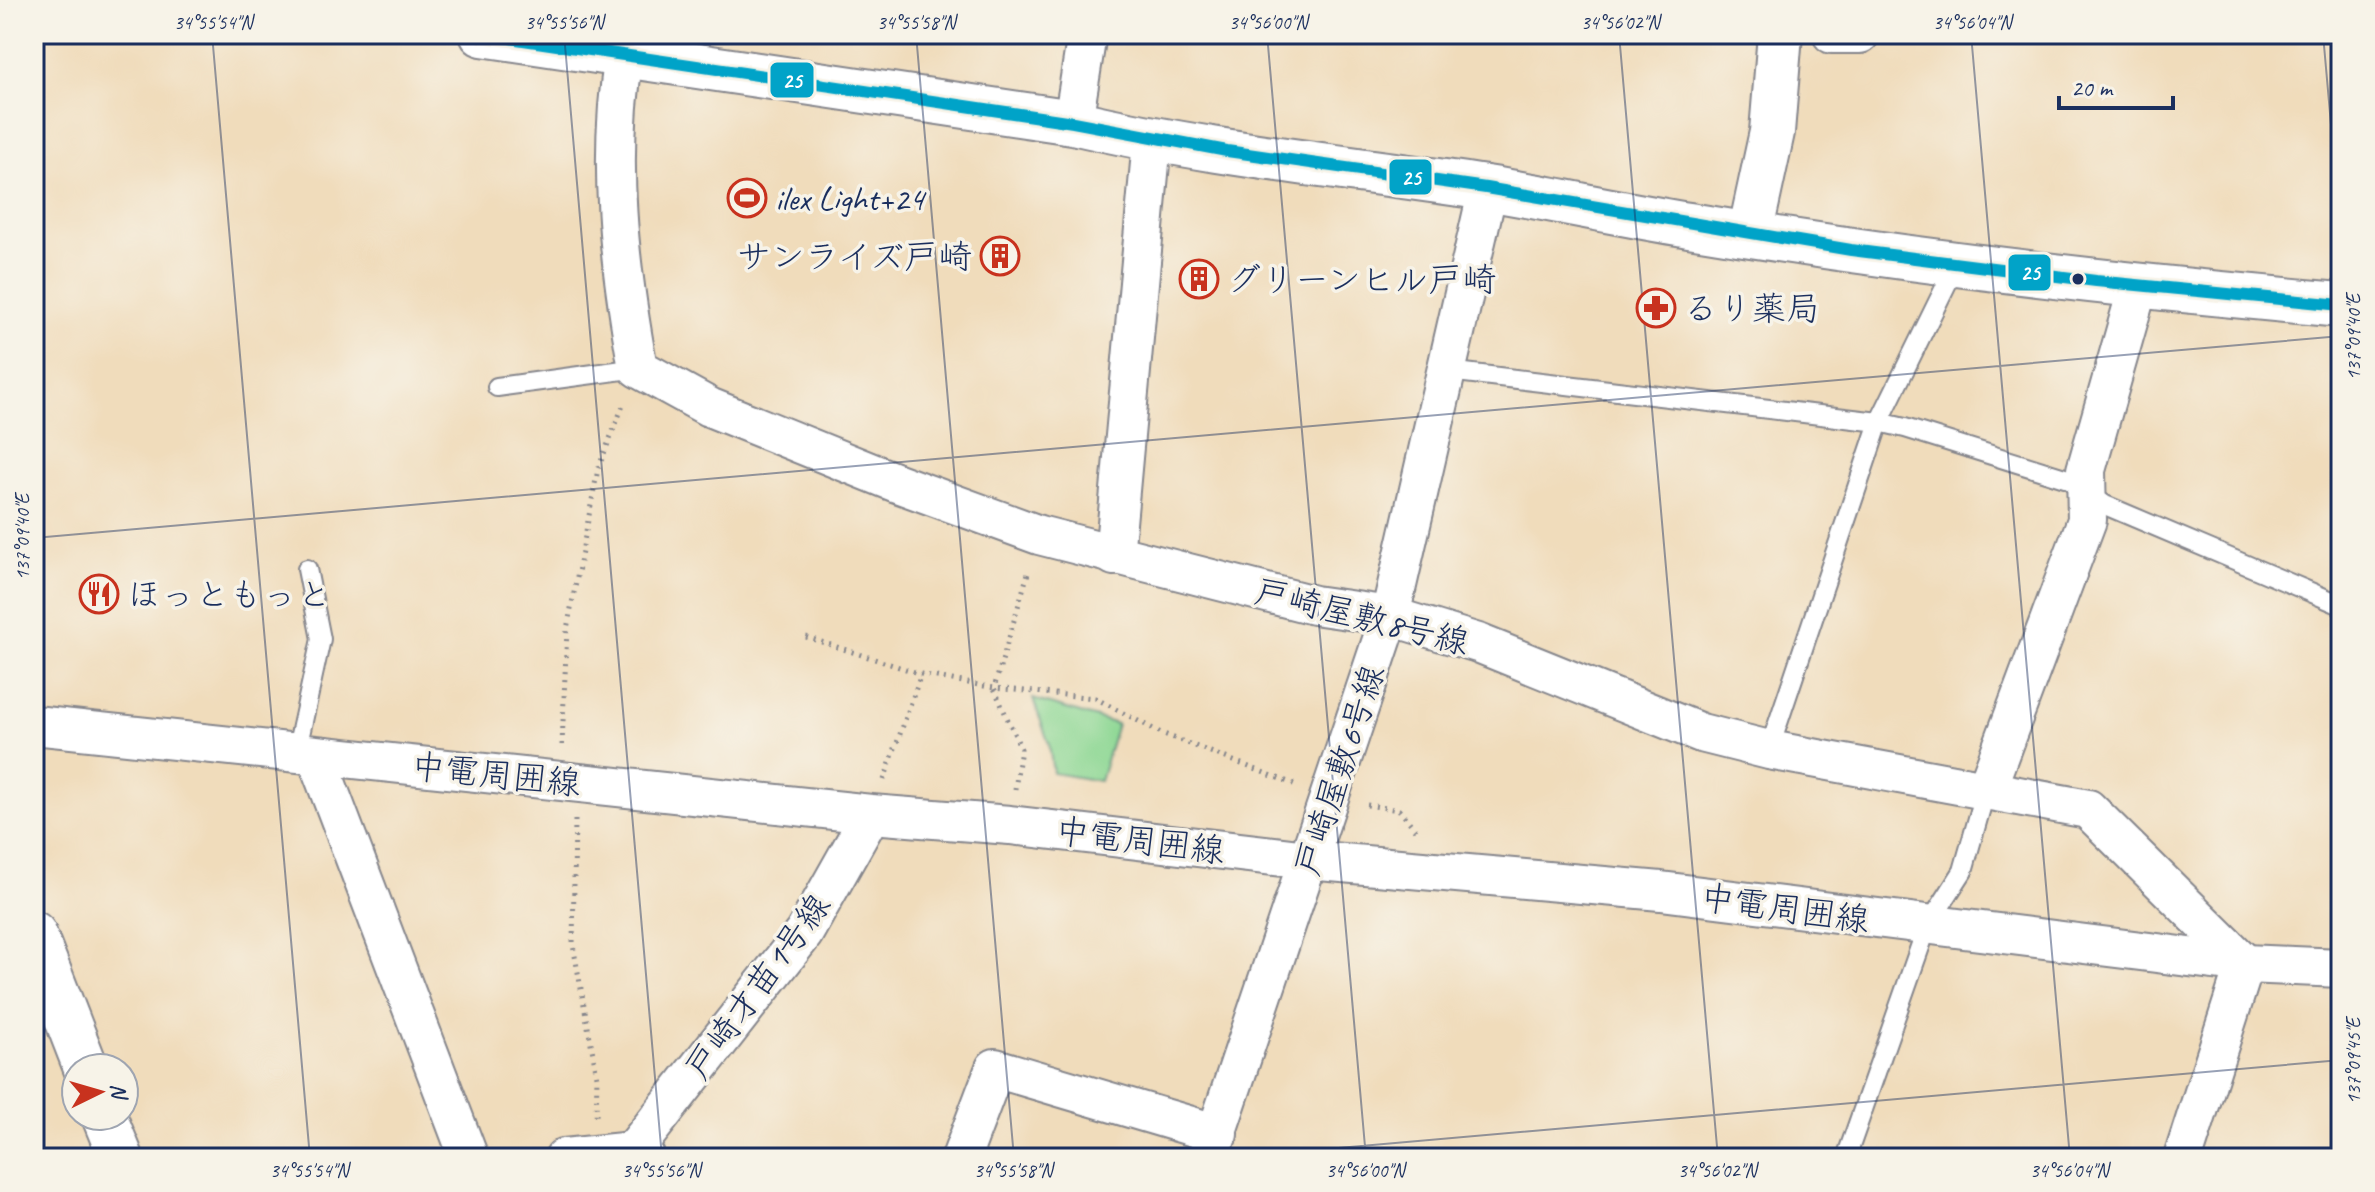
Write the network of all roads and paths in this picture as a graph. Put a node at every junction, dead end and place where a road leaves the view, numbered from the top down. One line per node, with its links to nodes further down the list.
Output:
1 (482, 34): 6 (main road)
2 (1087, 34): 7 (street)
3 (1780, 34): 10 (main road)
4 (1832, 34): 5 (street)
5 (1860, 34)
6 (624, 56): 7 (main road); 14 (street)
7 (1073, 122): 8 (main road)
8 (1152, 141): 9 (main road); 20 (street)
9 (1488, 189): 10 (main road); 15 (street, 戸崎屋敷6号線)
10 (1750, 234): 11 (main road)
11 (1957, 263): 12 (main road); 17 (lane)
12 (2138, 287): 13 (main road); 18 (street)
13 (2341, 305)
14 (638, 368): 16 (lane); 19 (street, 戸崎屋敷8号線); 30 (path)
15 (1448, 371): 17 (lane); 23 (street, 戸崎屋敷6号線)
16 (497, 387)
17 (1879, 422): 18 (lane); 28 (lane)
18 (2086, 491): 22 (lane); 31 (street)
19 (1039, 535): 20 (street, 戸崎屋敷8号線); 26 (path)
20 (1114, 556): 23 (street, 戸崎屋敷8号線)
21 (307, 569): 29 (lane)
22 (2341, 605)
23 (1390, 616): 28 (street, 戸崎屋敷8号線); 32 (street, 戸崎屋敷6号線)
24 (806, 637): 25 (path)
25 (921, 674): 26 (path); 33 (path)
26 (994, 688): 32 (path); 34 (path)
27 (34, 725): 29 (street, 中電周囲線)
28 (1769, 750): 31 (street, 戸崎屋敷8号線)
29 (306, 754): 30 (street, 中電周囲線); 47 (street)
30 (568, 782): 33 (street, 中電周囲線); 45 (path)
31 (1986, 790): 37 (lane); 39 (street, 戸崎屋敷8号線)
32 (1328, 798): 35 (street, 戸崎屋敷6号線); 36 (path)
33 (871, 814): 34 (street, 中電周囲線); 44 (street, 戸崎才苗1号線)
34 (1010, 825): 35 (street, 中電周囲線)
35 (1308, 860): 36 (street, 中電周囲線); 43 (street, 戸崎屋敷6号線)
36 (1453, 873): 37 (street, 中電周囲線)
37 (1927, 927): 39 (street, 中電周囲線); 49 (lane)
38 (34, 934): 41 (main road)
39 (2245, 964): 40 (street, 中電周囲線); 50 (street)
40 (2341, 968)
41 (80, 1052)
42 (110, 1132): 46 (main road)
43 (1213, 1146): 48 (street)
44 (640, 1154): 45 (street)
45 (580, 1155)
46 (121, 1158)
47 (469, 1158)
48 (961, 1158)
49 (1846, 1158)
50 (2183, 1158)

